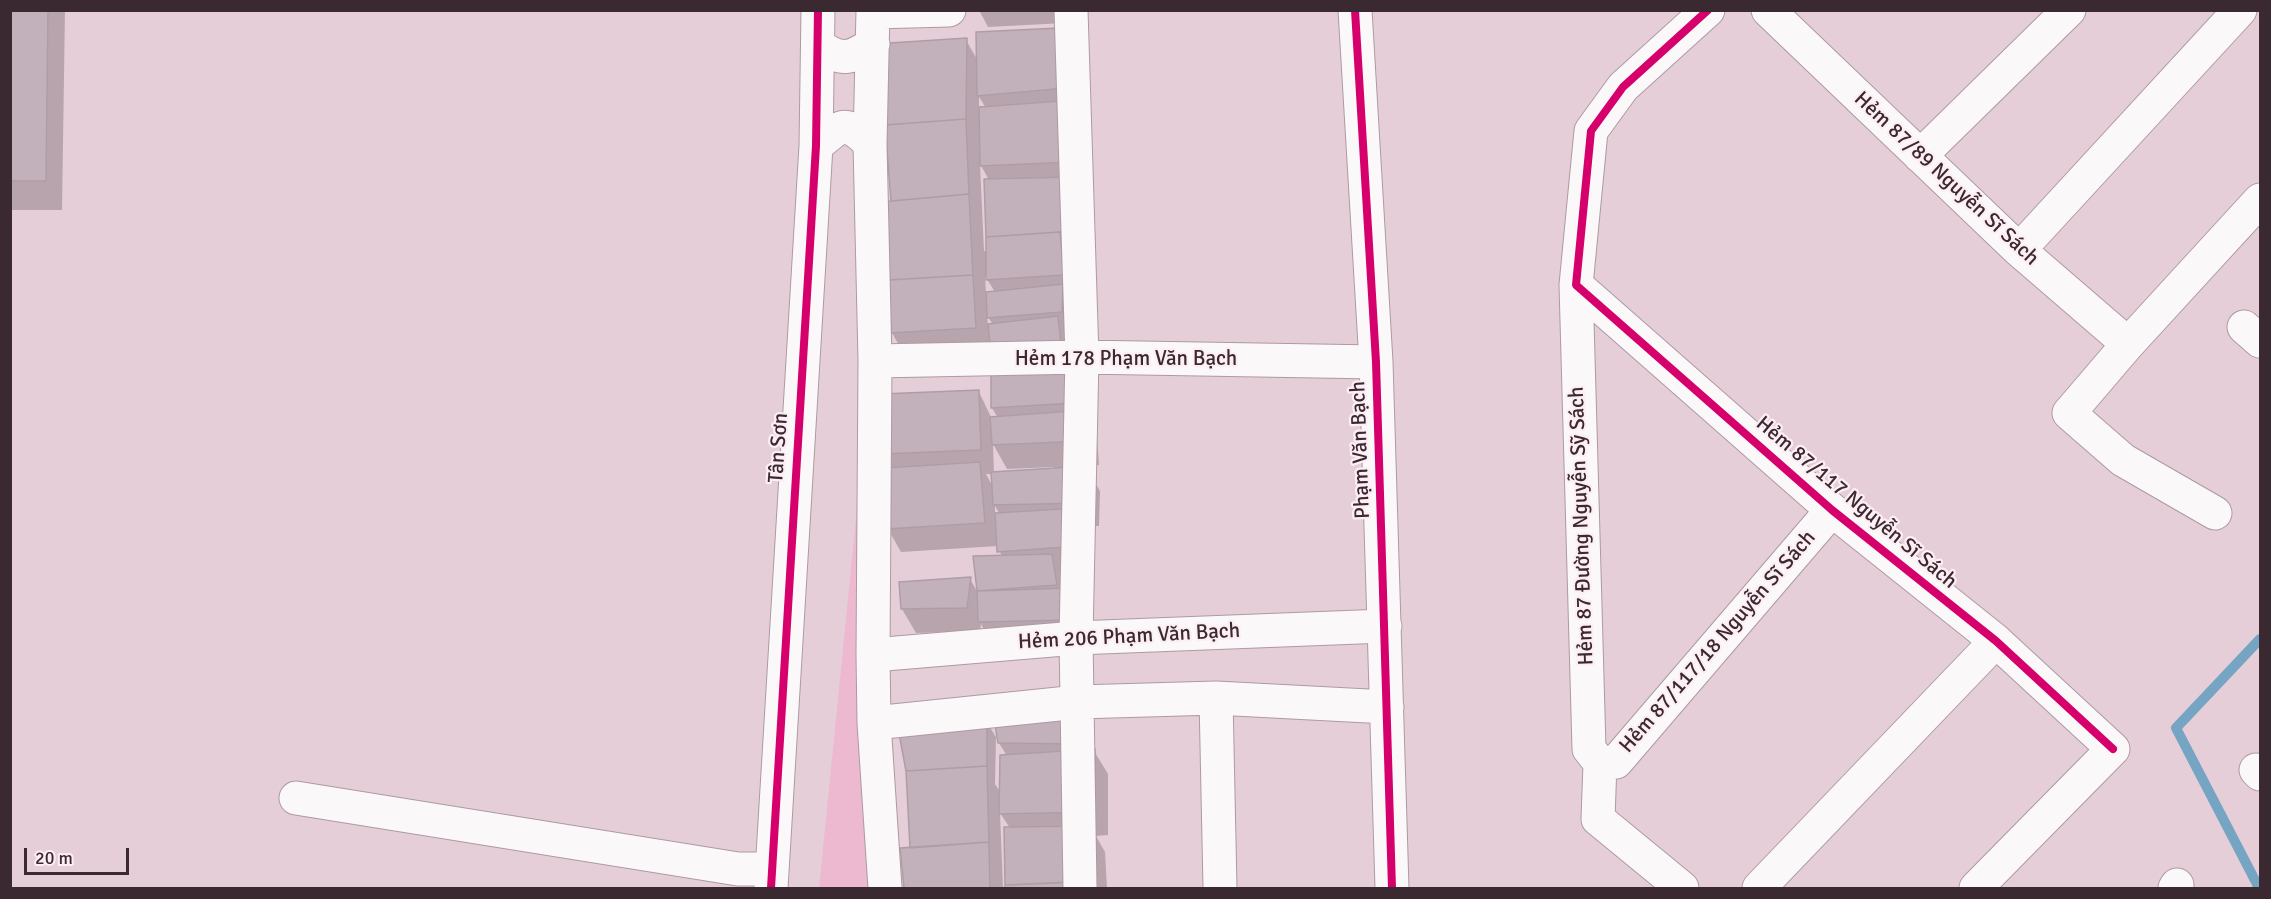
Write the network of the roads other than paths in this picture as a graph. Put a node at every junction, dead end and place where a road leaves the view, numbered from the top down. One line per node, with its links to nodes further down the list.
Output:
1 (818, 10): 11 (street, Tân Sơn)
2 (950, 10): 9 (street)
3 (1071, 10): 19 (street)
4 (1355, 10): 21 (street, Phạm Văn Bạch)
5 (1708, 10): 17 (street, Hẻm 87 Đường Nguyễn Sỹ Sách)
6 (1768, 10): 14 (street, Hẻm 87/89 Nguyễn Sĩ Sách)
7 (2069, 10): 14 (street)
8 (2240, 10): 16 (street)
9 (873, 11): 10 (street)
10 (873, 44): 11 (street); 12 (street)
11 (818, 45): 13 (street, Tân Sơn)
12 (870, 144): 13 (street); 20 (street)
13 (816, 146): 34 (street, Tân Sơn)
14 (1920, 156): 16 (street, Hẻm 87/89 Nguyễn Sĩ Sách)
15 (2260, 200): 18 (street)
16 (2019, 250): 18 (street, Hẻm 87/89 Nguyễn Sĩ Sách)
17 (1575, 285): 22 (street, Hẻm 87/117 Nguyễn Sĩ Sách); 32 (street, Hẻm 87 Đường Nguyễn Sỹ Sách)
18 (2128, 344): 23 (street)
19 (1082, 357): 20 (street, Hẻm 178 Phạm Văn Bạch); 21 (street, Hẻm 178 Phạm Văn Bạch); 25 (street)
20 (875, 362): 27 (street)
21 (1376, 362): 24 (street, Phạm Văn Bạch)
22 (1832, 510): 26 (street, Hẻm 87/117 Nguyễn Sĩ Sách); 32 (street, Hẻm 87/117/18 Nguyễn Sĩ Sách)
23 (2215, 513)
24 (1385, 626): 25 (street, Hẻm 206 Phạm Văn Bạch); 30 (street, Phạm Văn Bạch)
25 (1076, 638): 27 (street, Hẻm 206 Phạm Văn Bạch); 29 (street)
26 (1996, 641): 40 (street); 41 (street, Hẻm 87/117 Nguyễn Sĩ Sách)
27 (873, 655): 31 (street)
28 (1216, 698): 29 (street); 30 (street); 37 (street)
29 (1078, 702): 31 (street); 36 (street)
30 (1386, 707): 38 (street, Phạm Văn Bạch)
31 (874, 723): 35 (street)
32 (1600, 763): 39 (street)
33 (296, 798): 34 (street)
34 (771, 879)
35 (885, 888)
36 (1080, 888)
37 (1220, 888)
38 (1392, 888)
39 (1682, 888)
40 (1759, 888)
41 (1976, 888)

